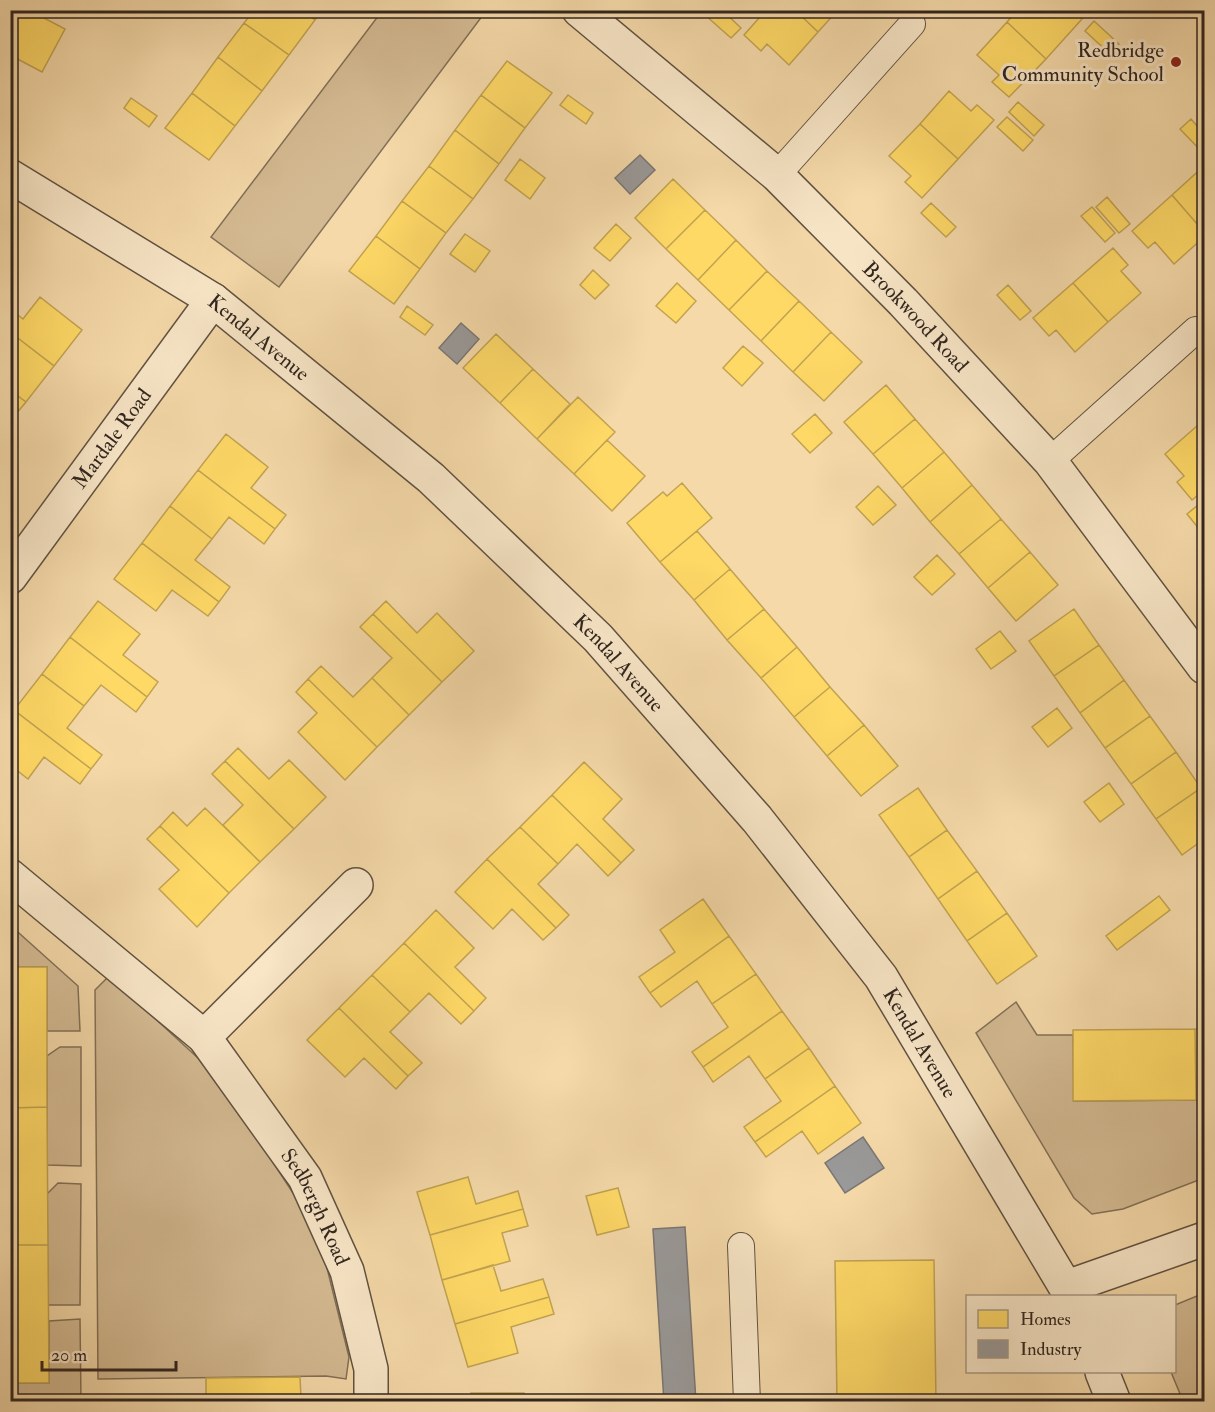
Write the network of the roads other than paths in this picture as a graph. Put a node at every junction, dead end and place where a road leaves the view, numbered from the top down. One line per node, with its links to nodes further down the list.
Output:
1 (579, 10): 3 (street, Brookwood Road)
2 (912, 24): 3 (lane)
3 (777, 175): 7 (street, Brookwood Road)
4 (10, 176): 5 (street, Kendal Avenue)
5 (213, 300): 8 (street, Mardale Road); 15 (street, Kendal Avenue)
6 (1196, 330): 7 (lane)
7 (1050, 461): 9 (street, Brookwood Road)
8 (10, 577)
9 (1204, 667)
10 (10, 876): 12 (street, Sedbergh Road)
11 (356, 885): 12 (street)
12 (204, 1037): 17 (street, Sedbergh Road)
13 (1204, 1239): 15 (street)
14 (741, 1246): 18 (lane)
15 (1069, 1292)
16 (1103, 1373): 19 (street)
17 (371, 1401)
18 (747, 1401)
19 (1114, 1401)

